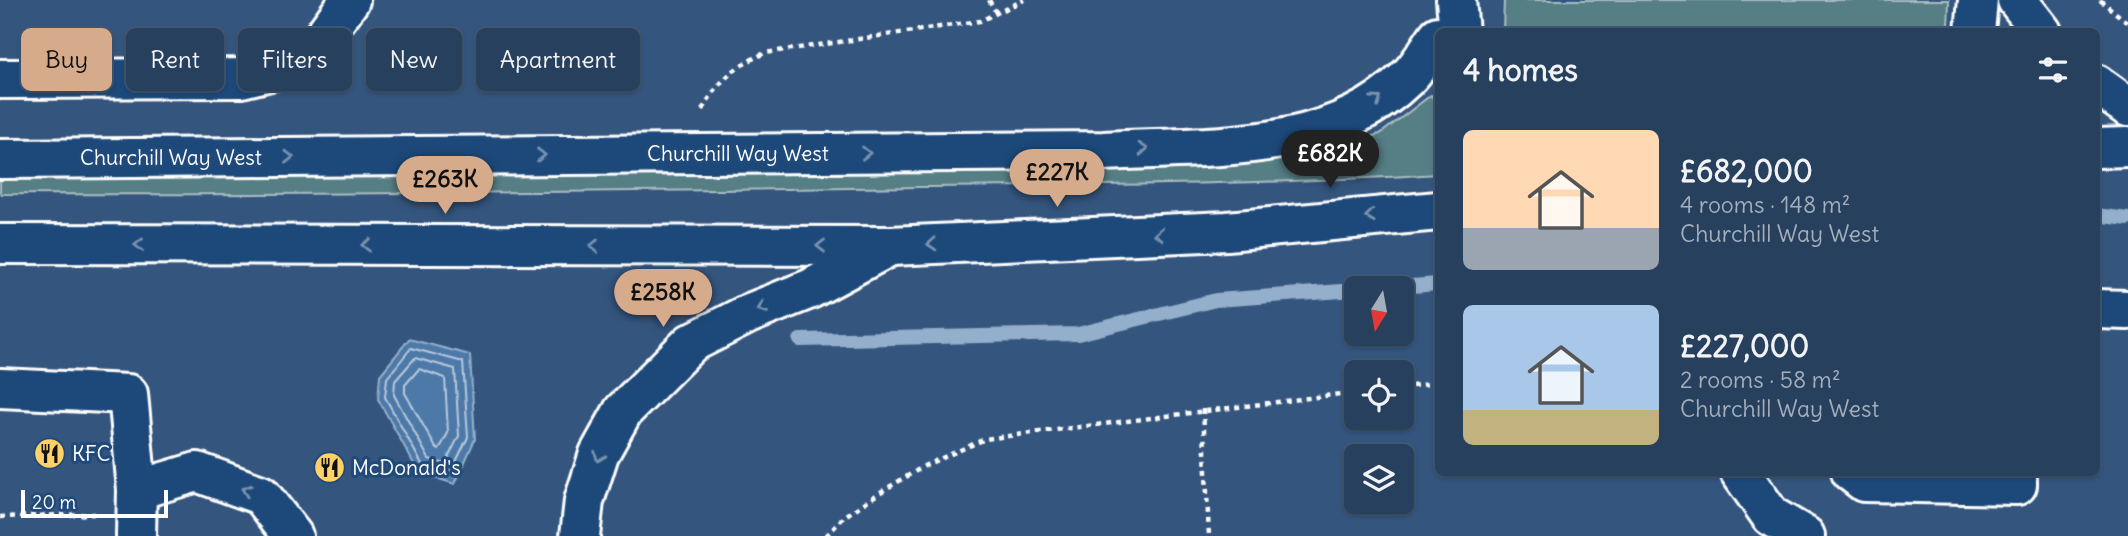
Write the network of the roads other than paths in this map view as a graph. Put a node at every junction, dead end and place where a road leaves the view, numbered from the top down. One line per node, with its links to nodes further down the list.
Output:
1 (350, 0): 7 (main road)
2 (1978, 0): 4 (main road)
3 (2017, 0): 5 (main road)
4 (1975, 28)
5 (2039, 28)
6 (1435, 42): 12 (main road, Churchill Way West, one-way to 6)
7 (0, 79)
8 (2100, 88): 9 (main road)
9 (2128, 107)
10 (2100, 148): 11 (main road)
11 (2128, 148)
12 (0, 159)
13 (1435, 211): 15 (main road, one-way to 15)
14 (0, 244): 15 (main road, one-way to 14)
15 (890, 246): 25 (main road, one-way to 25)
16 (2100, 309): 17 (main road)
17 (2128, 310)
18 (0, 388): 22 (main road)
19 (1743, 476): 26 (main road)
20 (1856, 476): 21 (main road)
21 (2017, 476)
22 (137, 490): 23 (main road); 24 (main road, one-way to 22)
23 (122, 525)
24 (293, 536)
25 (580, 536)
26 (1805, 536)

